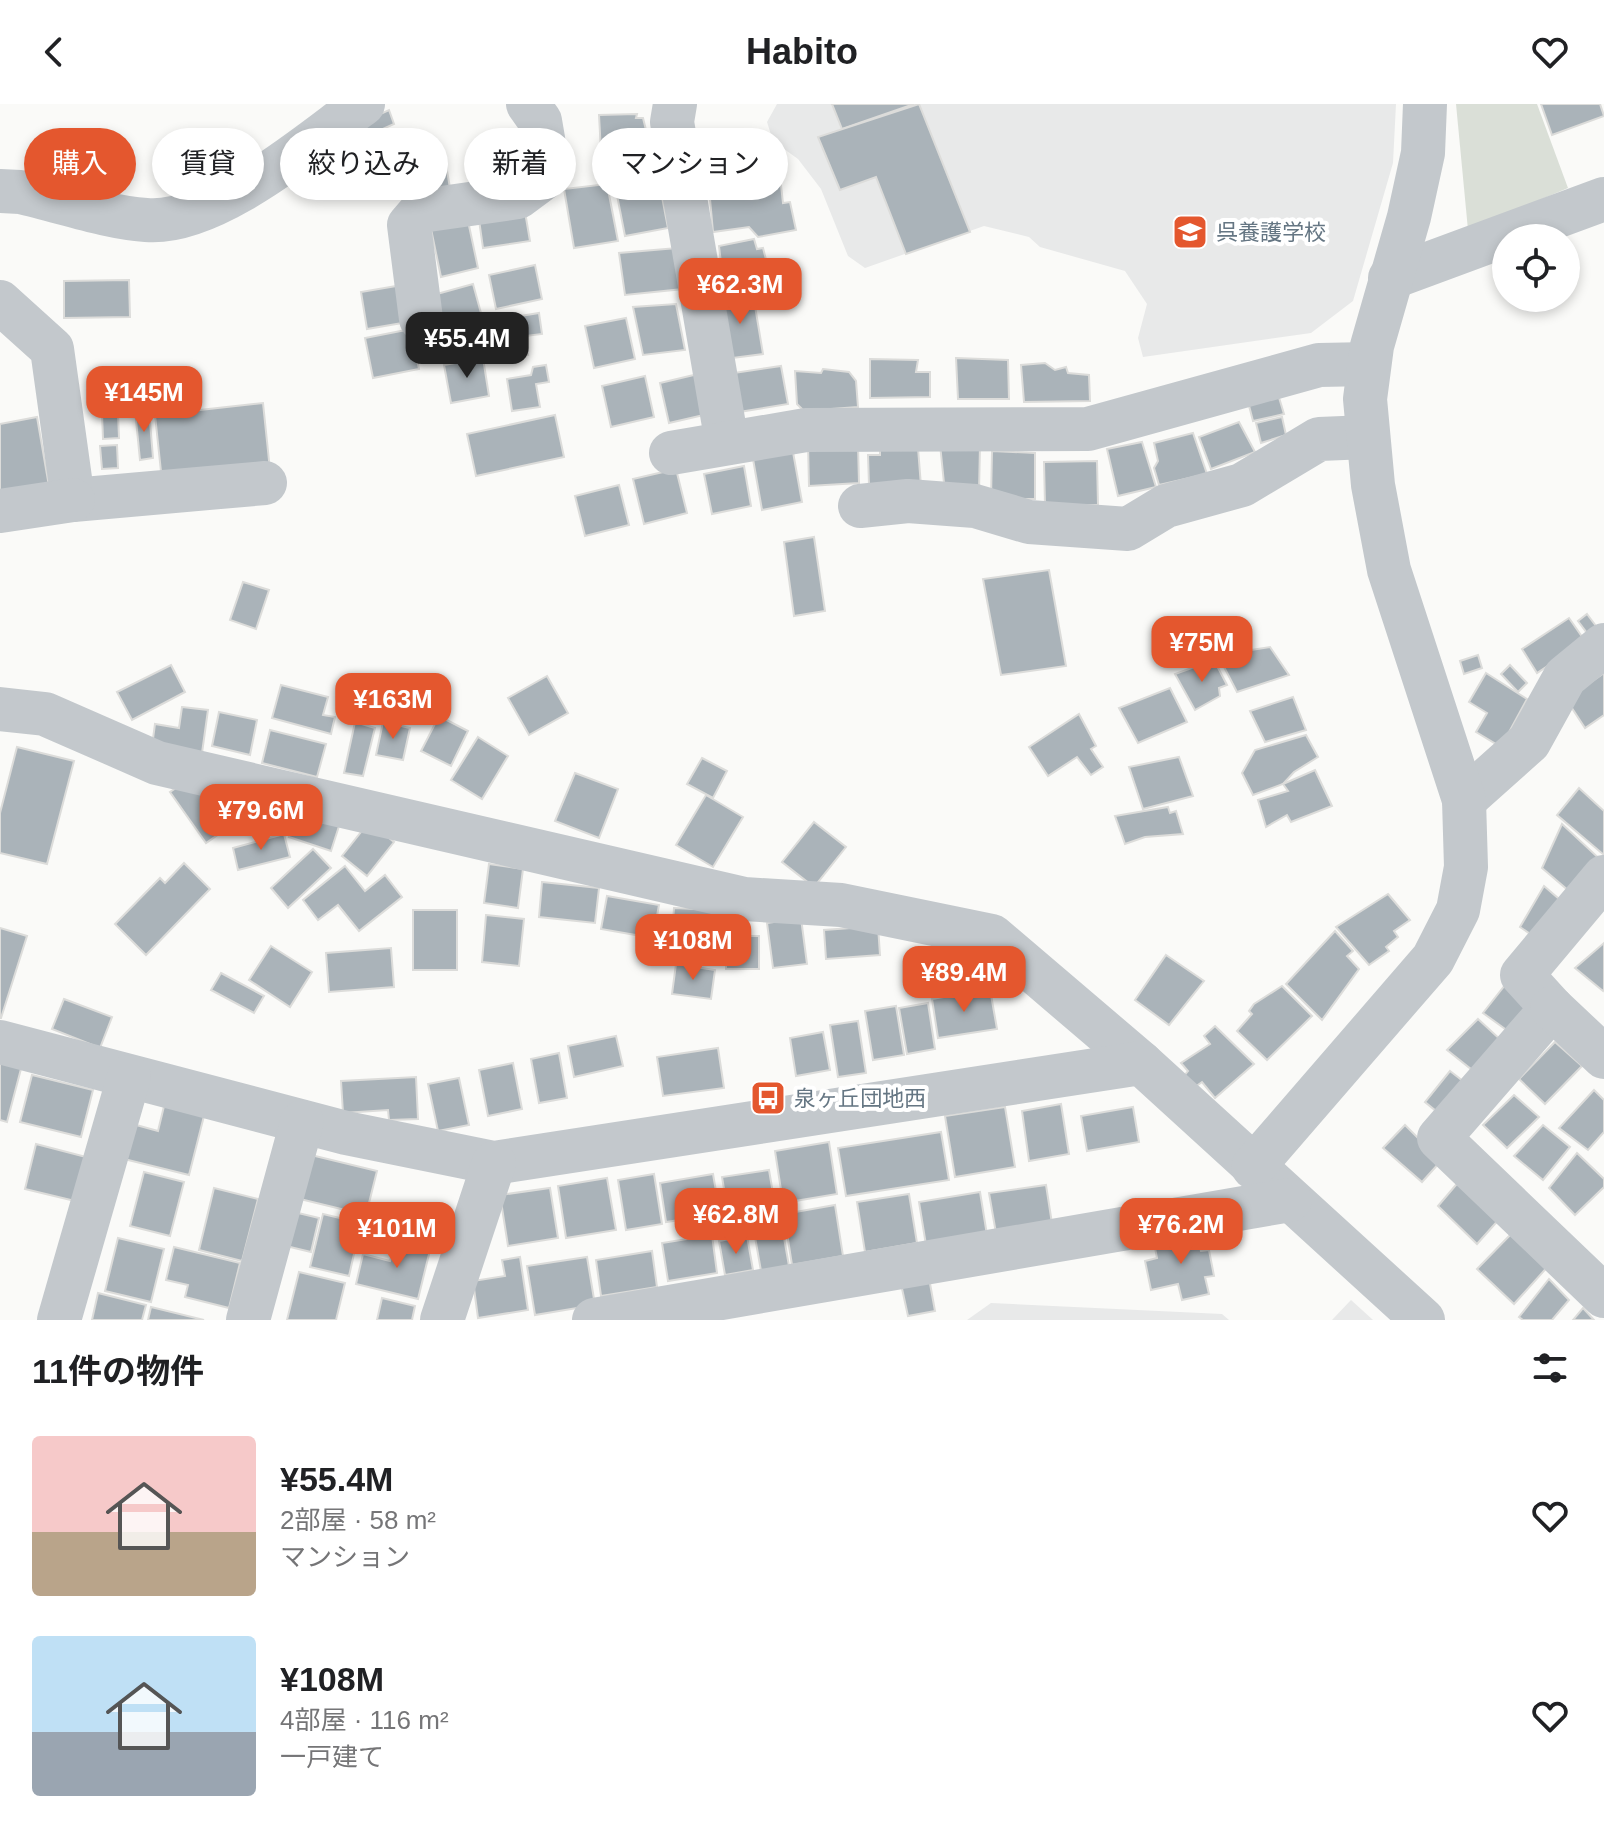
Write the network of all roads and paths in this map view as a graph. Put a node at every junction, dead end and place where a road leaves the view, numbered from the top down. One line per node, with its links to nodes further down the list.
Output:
1 (363, 104): 5 (street)
2 (528, 104): 9 (street)
3 (675, 104): 12 (street)
4 (1425, 104): 7 (street)
5 (0, 191)
6 (1604, 199): 7 (street)
7 (1390, 278): 10 (street)
8 (0, 302): 15 (street)
9 (421, 319)
10 (1369, 364): 11 (street); 12 (street)
11 (1368, 437): 16 (street); 20 (street)
12 (727, 443): 13 (street)
13 (671, 453)
14 (265, 483): 15 (street)
15 (73, 500): 17 (street)
16 (860, 506)
17 (0, 511)
18 (1604, 645): 20 (street)
19 (0, 709): 25 (street)
20 (1464, 800): 29 (street)
21 (1604, 877): 22 (street)
22 (1552, 1008): 24 (street); 31 (street)
23 (0, 1042): 26 (street)
24 (1604, 1057)
25 (1141, 1063): 28 (street); 29 (street)
26 (129, 1077): 27 (street); 32 (street)
27 (302, 1122): 28 (street); 33 (street)
28 (494, 1163): 34 (street)
29 (1253, 1167): 30 (street)
30 (1290, 1200): 35 (street); 36 (street)
31 (1604, 1296)
32 (59, 1320)
33 (248, 1320)
34 (442, 1320)
35 (594, 1320)
36 (1423, 1320)

